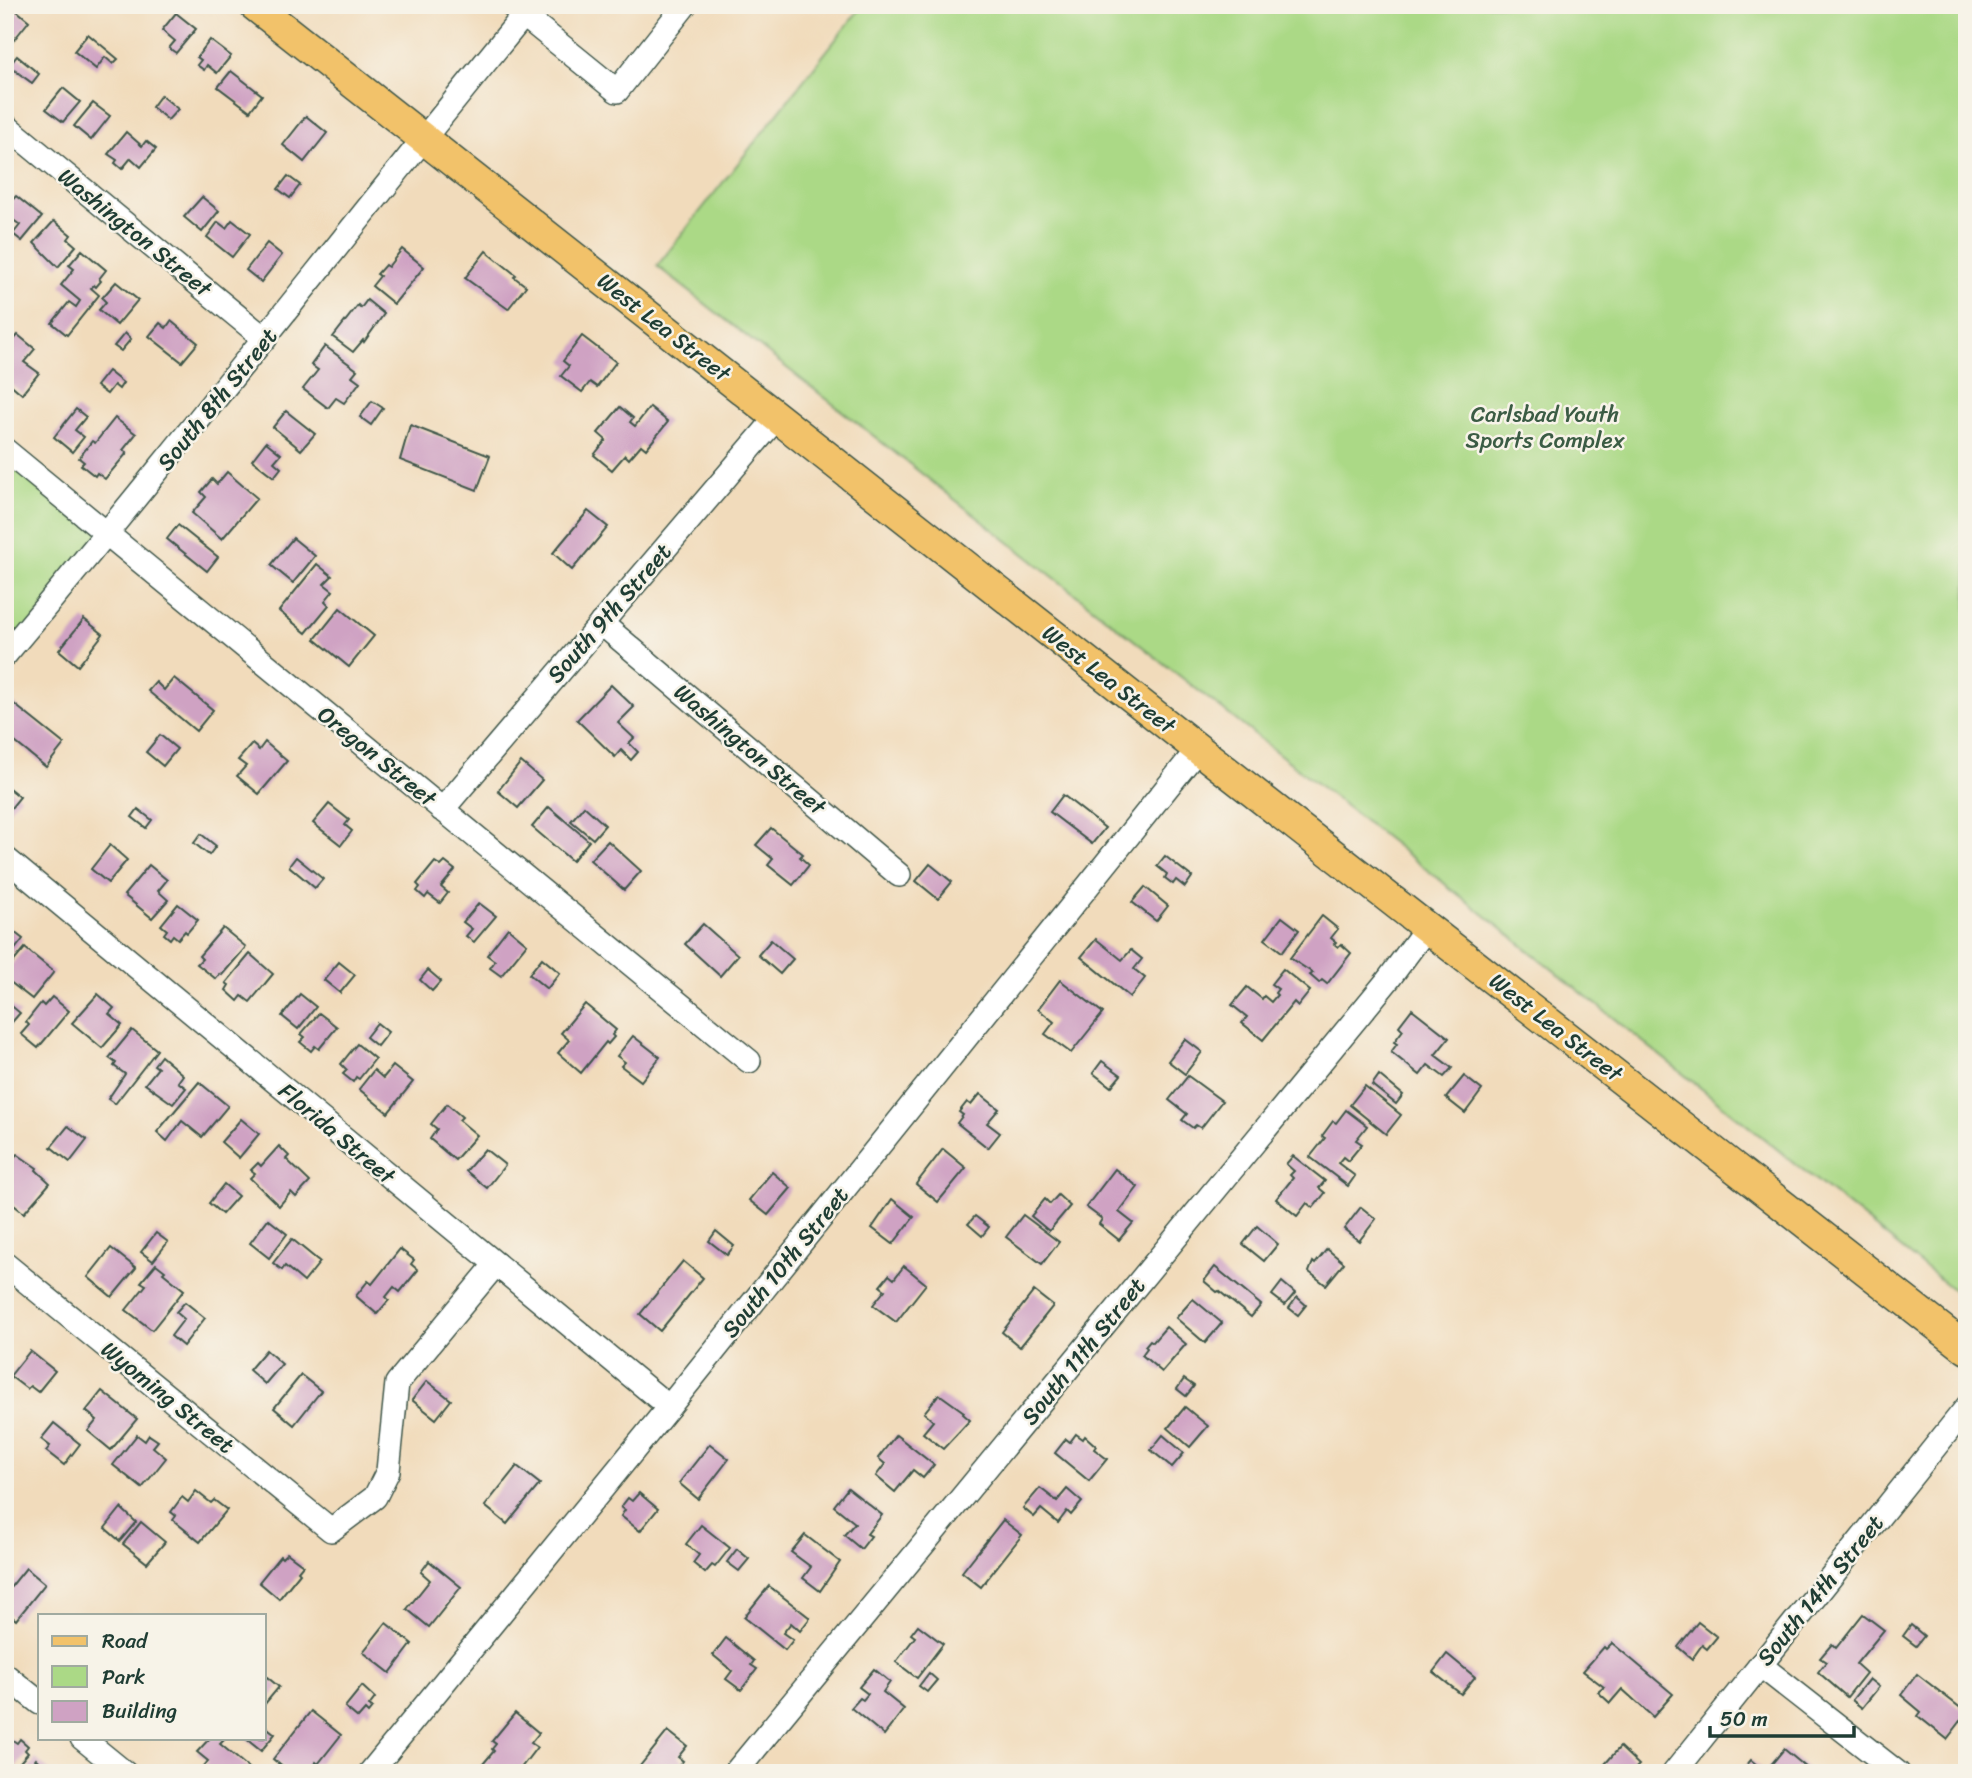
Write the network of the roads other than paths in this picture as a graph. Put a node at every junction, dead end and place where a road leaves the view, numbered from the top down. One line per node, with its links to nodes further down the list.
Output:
1 (254, 5): 5 (main road, West Lea Street)
2 (685, 5): 3 (street)
3 (518, 10): 5 (street, South 8th Street)
4 (5, 125): 6 (street, Washington Street)
5 (423, 138): 6 (street, South 8th Street); 7 (main road, West Lea Street)
6 (265, 339): 9 (street, South 8th Street)
7 (778, 416): 10 (street, South 9th Street); 12 (main road, West Lea Street)
8 (5, 450): 9 (street, Oregon Street)
9 (107, 535): 11 (street, South 8th Street); 13 (street, Oregon Street)
10 (601, 623): 13 (street, South 9th Street); 15 (street, Washington Street)
11 (5, 655)
12 (1198, 749): 16 (main road, West Lea Street); 21 (street, South 10th Street)
13 (442, 810): 17 (street, Oregon Street)
14 (5, 858): 19 (street, Florida Street)
15 (899, 875)
16 (1427, 926): 20 (main road, West Lea Street); 29 (street, South 11th Street)
17 (749, 1061)
18 (5, 1264): 19 (street, Wyoming Street)
19 (496, 1264): 21 (street, Florida Street)
20 (1967, 1349)
21 (669, 1407): 28 (street, South 10th Street)
22 (1967, 1408): 23 (street, South 14th Street)
23 (1760, 1665): 30 (street, South 14th Street); 31 (street)
24 (5, 1675): 25 (street)
25 (38, 1701)
26 (84, 1740): 27 (street)
27 (125, 1773)
28 (370, 1773)
29 (735, 1773)
30 (1674, 1773)
31 (1898, 1773)

